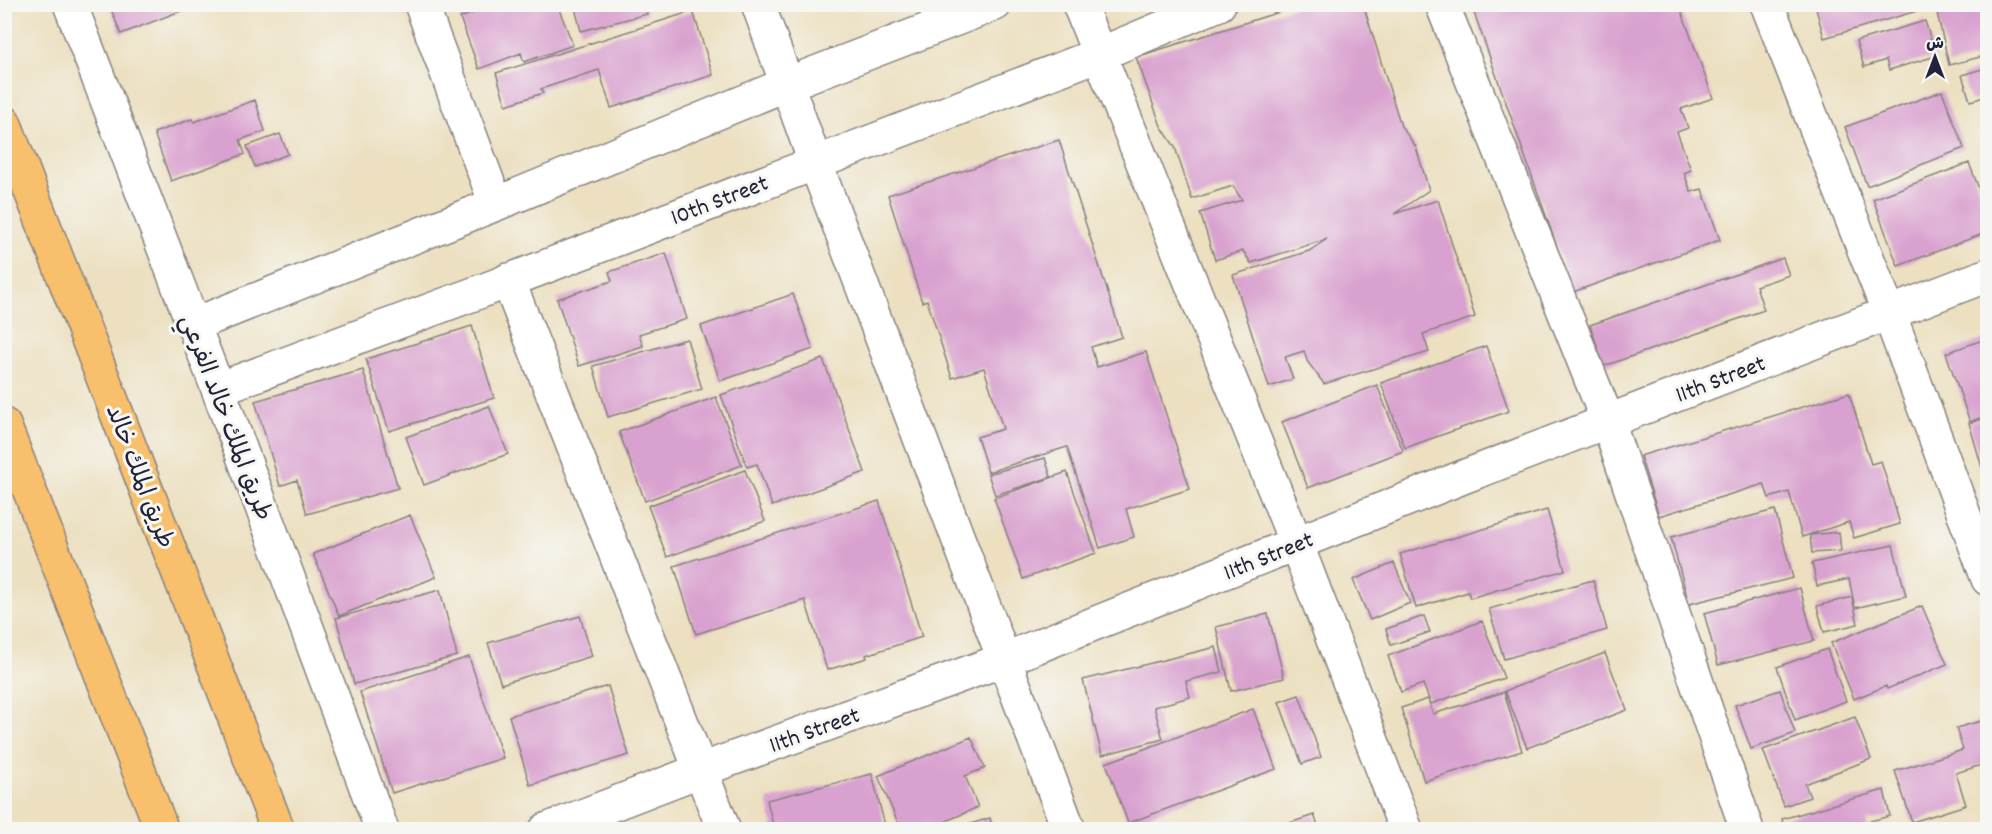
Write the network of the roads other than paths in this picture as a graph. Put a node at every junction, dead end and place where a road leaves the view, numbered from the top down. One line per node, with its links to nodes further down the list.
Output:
1 (70, 4): 17 (street, طريق الملك خالد الفرعي)
2 (421, 4): 13 (street)
3 (758, 4): 10 (street)
4 (996, 4): 10 (street)
5 (1079, 4): 9 (street)
6 (1219, 4): 9 (street, 10th Street)
7 (1442, 4): 19 (street)
8 (1767, 4): 16 (street)
9 (1100, 54): 12 (street, 10th Street); 21 (street)
10 (787, 84): 12 (street); 13 (street)
11 (4, 123): 26 (highway, طريق الملك خالد)
12 (815, 162): 15 (street, 10th Street); 23 (street)
13 (496, 204): 17 (street)
14 (1988, 275): 16 (street, 11th Street)
15 (508, 280): 18 (street, 10th Street); 24 (street)
16 (1889, 313): 19 (street, 11th Street); 22 (street)
17 (193, 325): 18 (street, طريق الملك خالد الفرعي)
18 (218, 389): 27 (street, طريق الملك خالد الفرعي)
19 (1608, 422): 21 (street, 11th Street); 32 (street)
20 (4, 425): 25 (highway)
21 (1296, 543): 23 (street, 11th Street); 31 (street)
22 (1988, 579)
23 (1003, 660): 24 (street, 11th Street); 30 (street)
24 (701, 770): 28 (street, 11th Street); 29 (street)
25 (162, 830)
26 (278, 830)
27 (382, 830)
28 (546, 830)
29 (724, 830)
30 (1069, 830)
31 (1406, 830)
32 (1747, 830)

